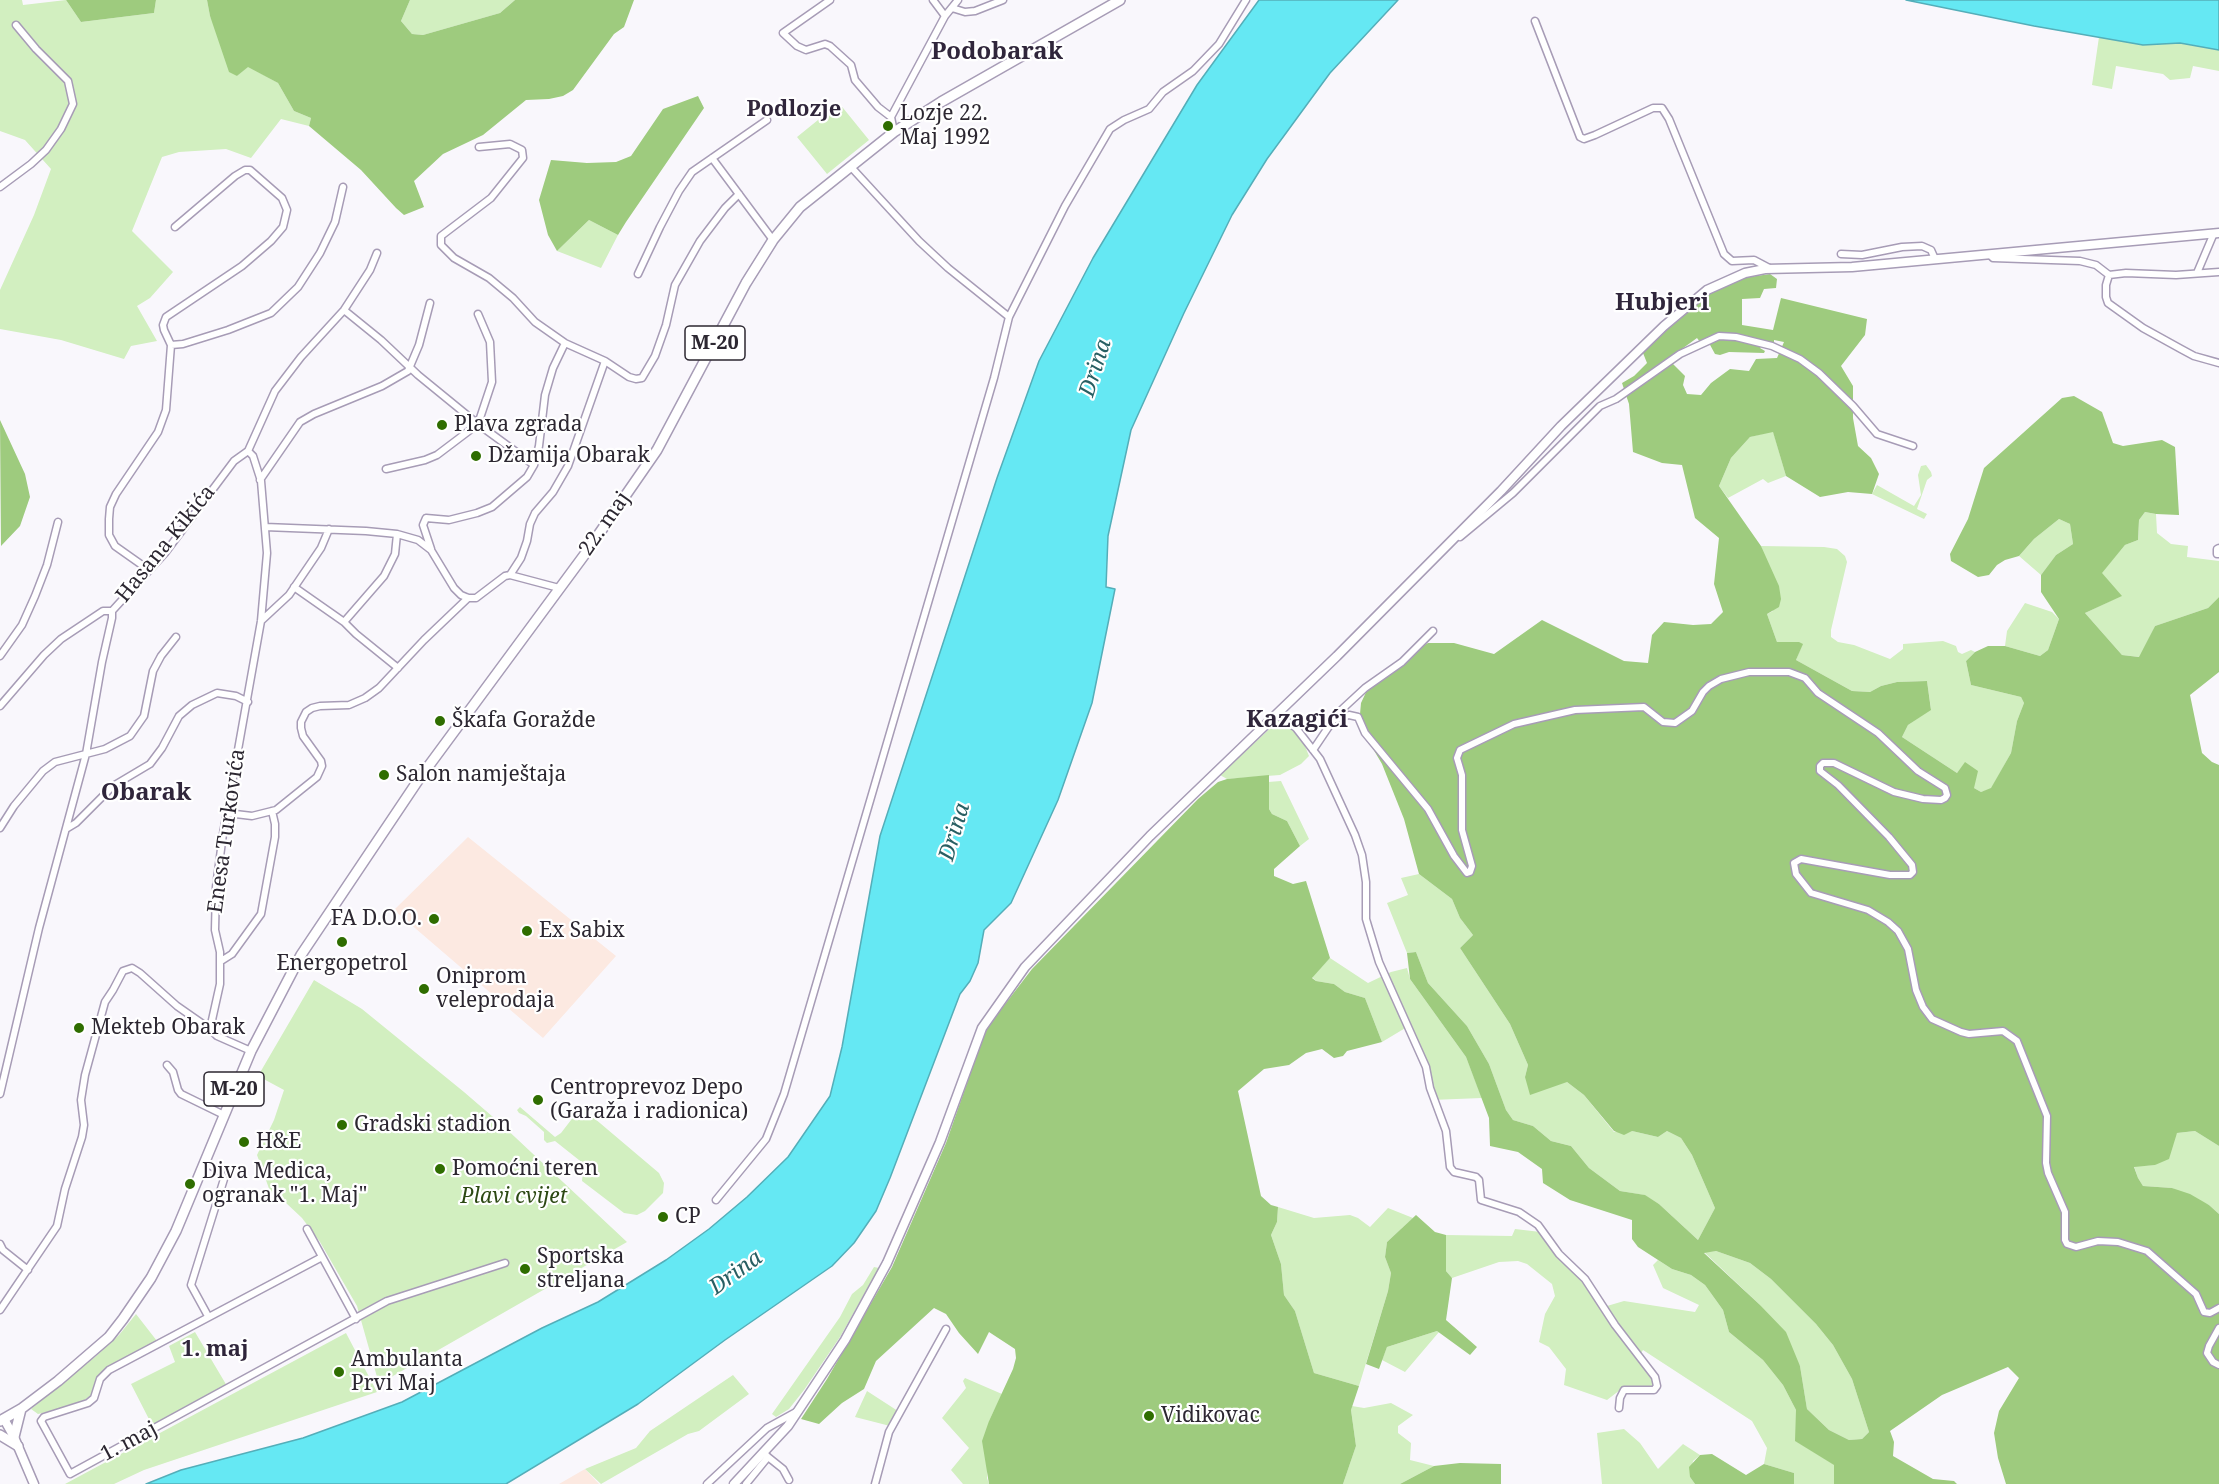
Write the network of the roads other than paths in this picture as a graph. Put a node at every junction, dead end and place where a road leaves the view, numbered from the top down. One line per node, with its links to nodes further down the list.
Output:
1 (830, 0): 11 (street)
2 (933, 0): 8 (street)
3 (958, 0): 7 (street)
4 (1003, 0): 7 (street)
5 (1120, 0): 13 (main road, 22. maj / M-20)
6 (1246, 0): 35 (street)
7 (952, 8): 8 (street)
8 (945, 16): 11 (street)
9 (1535, 21): 27 (street)
10 (16, 25): 17 (street)
11 (891, 117): 13 (street)
12 (767, 120): 15 (street)
13 (894, 132): 16 (main road, 22. maj / M-20)
14 (479, 147): 36 (street)
15 (712, 158): 19 (street); 30 (street)
16 (851, 167): 22 (main road, 22. maj / M-20); 35 (street)
17 (0, 187)
18 (344, 187): 37 (street)
19 (739, 194): 22 (street); 38 (street)
20 (175, 227): 37 (street)
21 (2216, 233): 25 (street); 29 (street)
22 (774, 240): 58 (main road, 22. maj / M-20)
23 (377, 253): 33 (street)
24 (1841, 254): 26 (street)
25 (1988, 254): 26 (street); 31 (street)
26 (1935, 260): 27 (street)
27 (1772, 269): 51 (street)
28 (2219, 272): 29 (street)
29 (2197, 273): 31 (street)
30 (638, 274)
31 (2109, 275): 39 (street)
32 (430, 303): 40 (street)
33 (344, 310): 40 (street); 43 (street)
34 (478, 314): 41 (street)
35 (1009, 317): 84 (street)
36 (565, 343): 38 (street); 44 (street)
37 (171, 345): 55 (street)
38 (605, 361): 56 (street)
39 (2219, 363)
40 (410, 366): 41 (street); 46 (street)
41 (478, 424): 44 (street); 45 (street)
42 (1913, 446): 51 (street)
43 (248, 451): 46 (street, Enesa Turkovića); 55 (street, Hasana Kikića)
44 (534, 465): 53 (street)
45 (386, 469)
46 (260, 480): 48 (street, Enesa Turkovića)
47 (58, 522): 65 (street)
48 (265, 527): 49 (street); 61 (street, Enesa Turkovića)
49 (329, 529): 50 (street); 57 (street)
50 (397, 534): 53 (street); 62 (street)
51 (1444, 546): 69 (street)
52 (2219, 548): 54 (street)
53 (431, 550): 59 (street)
54 (2219, 554)
55 (149, 570): 60 (street, Hasana Kikića)
56 (510, 575): 58 (street); 59 (street)
57 (294, 587): 61 (street); 62 (street)
58 (559, 588): 79 (main road, 22. maj / M-20)
59 (468, 598): 66 (street)
60 (112, 611): 68 (street); 72 (street, Hasana Kikića)
61 (261, 621): 67 (street, Enesa Turkovića)
62 (344, 622): 66 (street)
63 (1433, 631): 70 (street)
64 (176, 636): 72 (street)
65 (0, 656)
66 (398, 668): 73 (street)
67 (248, 702): 74 (street, Enesa Turkovića); 76 (street)
68 (0, 706)
69 (1277, 714): 71 (street); 99 (street)
70 (1333, 720): 71 (street); 90 (street)
71 (1313, 750): 97 (street)
72 (86, 754): 75 (street); 76 (street, Hasana Kikića)
73 (272, 811): 74 (street); 77 (street)
74 (227, 813): 77 (street, Enesa Turkovića)
75 (0, 828)
76 (66, 830): 81 (street, Hasana Kikića)
77 (221, 961): 78 (street, Enesa Turkovića)
78 (210, 1029): 79 (street); 89 (street)
79 (251, 1051): 82 (main road, M-20)
80 (167, 1065): 82 (street)
81 (0, 1094)
82 (224, 1115): 83 (main road, M-20)
83 (204, 1162): 92 (street); 98 (main road, M-20)
84 (716, 1200)
85 (307, 1228): 87 (street)
86 (0, 1244): 89 (street)
87 (322, 1257): 92 (street, 1. maj); 93 (street)
88 (505, 1263): 93 (street, 1. maj)
89 (28, 1270): 91 (street)
90 (2219, 1308)
91 (0, 1310)
92 (208, 1316): 93 (street, 1. maj)
93 (356, 1319)
94 (2219, 1328): 96 (street)
95 (946, 1329): 109 (street)
96 (2219, 1365)
97 (1619, 1408)
98 (21, 1409): 100 (main road, M-20); 102 (main road)
99 (801, 1410): 103 (street); 106 (street)
100 (2, 1420): 102 (street)
101 (0, 1435): 102 (main road)
102 (16, 1441): 105 (street)
103 (766, 1455): 104 (street); 107 (street); 108 (street)
104 (789, 1480)
105 (34, 1484)
106 (707, 1484)
107 (734, 1484)
108 (746, 1484)
109 (875, 1484)

